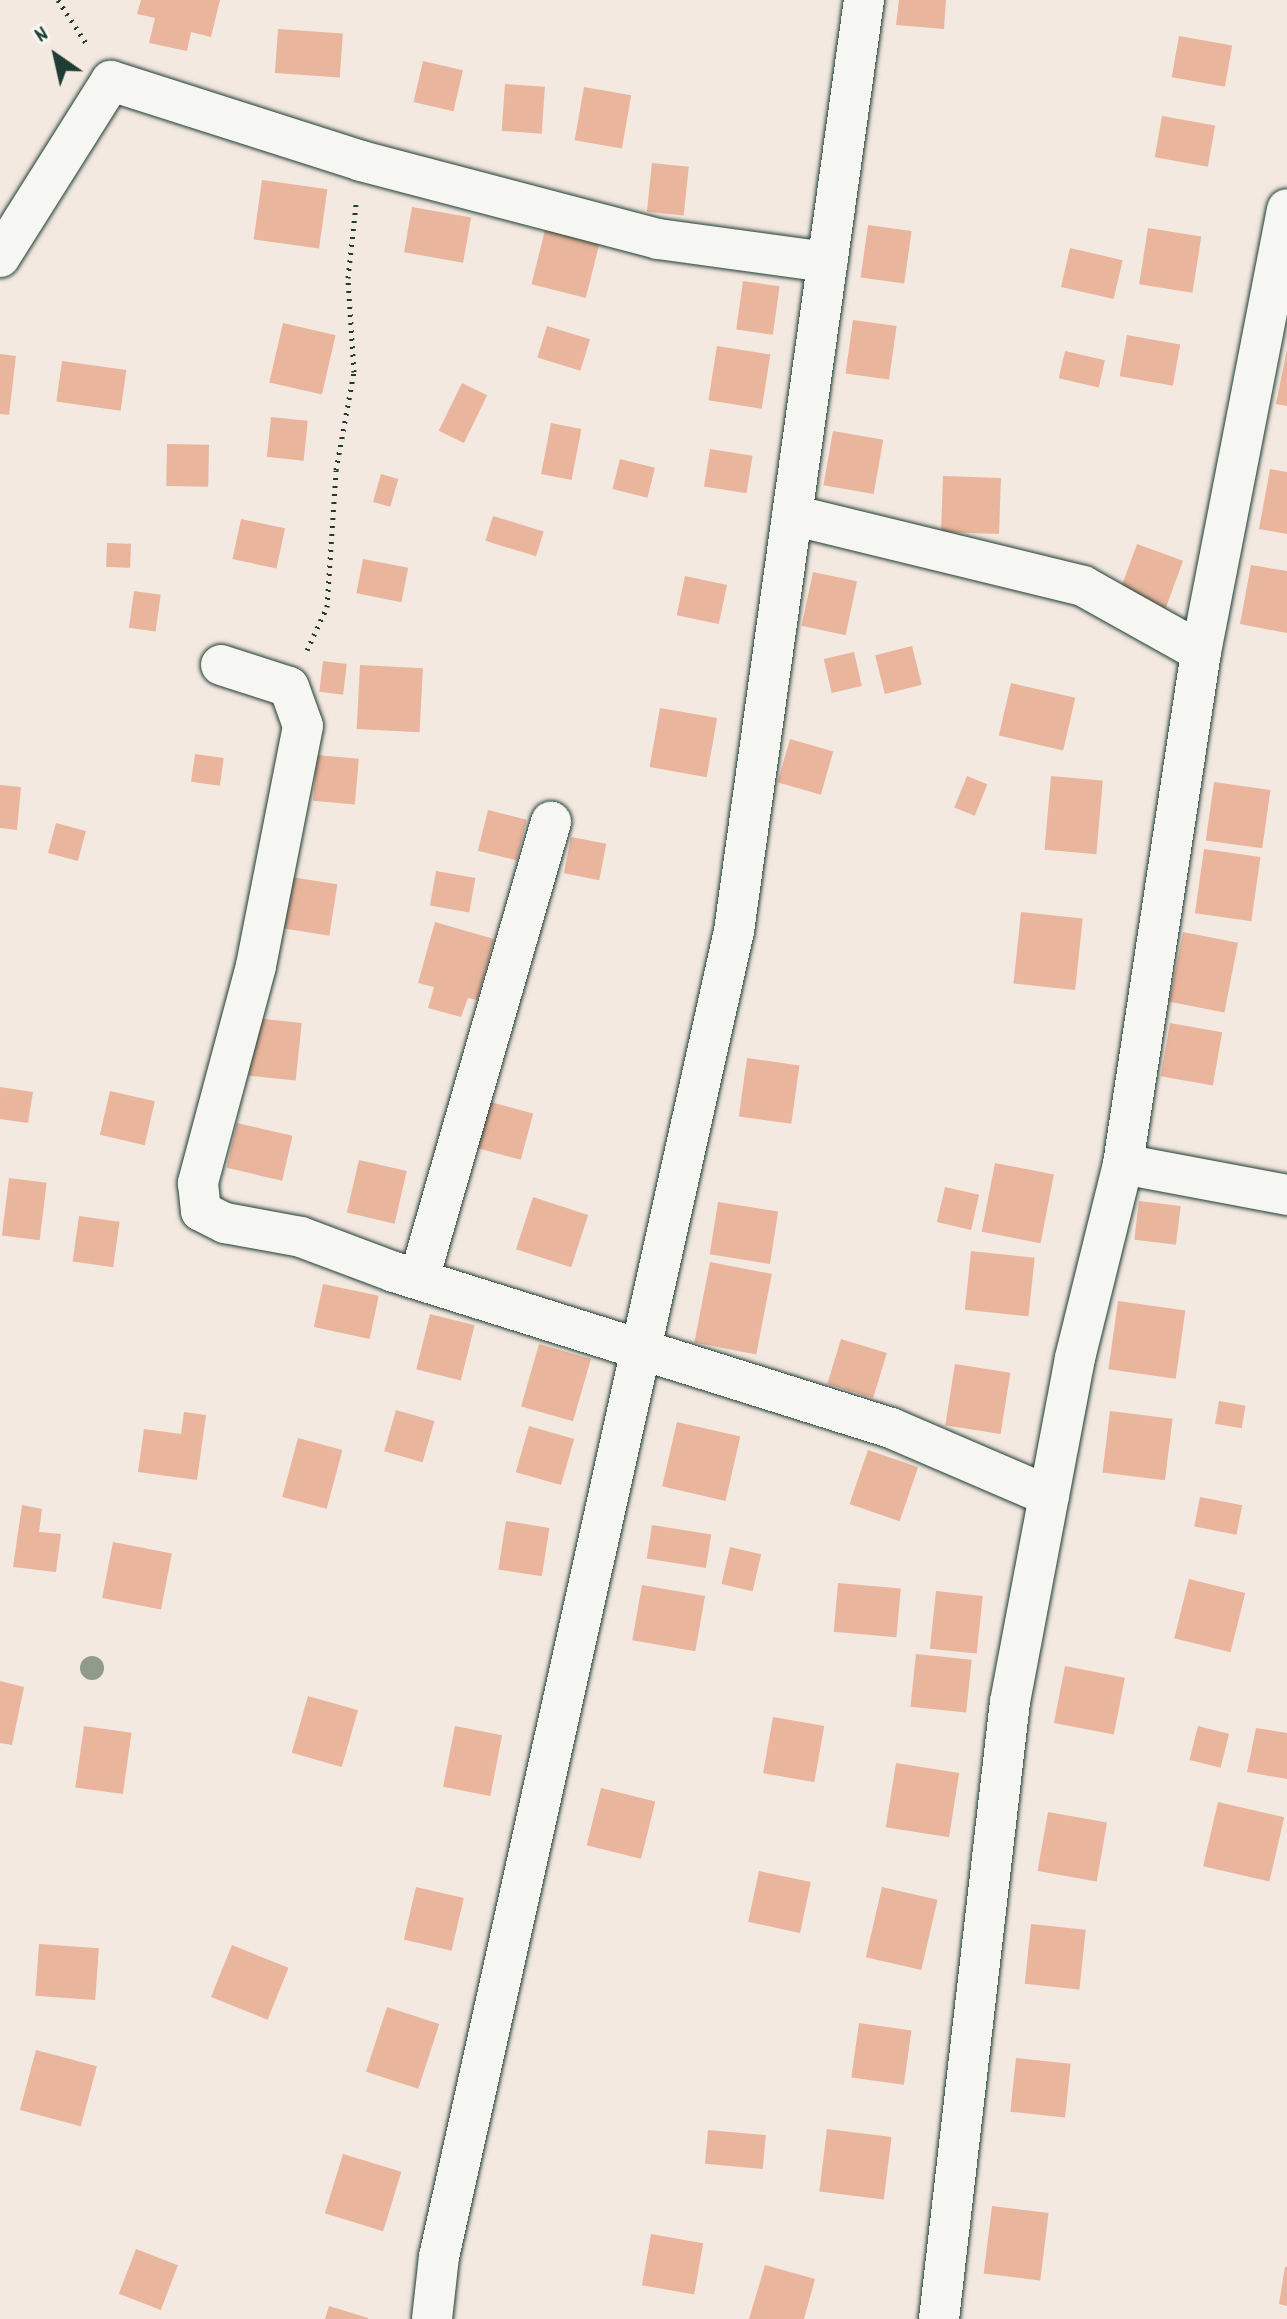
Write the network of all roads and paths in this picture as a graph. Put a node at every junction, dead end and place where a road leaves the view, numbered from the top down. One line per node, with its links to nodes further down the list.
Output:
1 (58, 0): 3 (path)
2 (864, 0): 7 (street)
3 (111, 81): 4 (street); 6 (street)
4 (361, 161): 7 (street); 11 (path)
5 (1287, 209): 9 (street)
6 (0, 257)
7 (827, 262): 8 (street)
8 (792, 515): 9 (street); 16 (street)
9 (1201, 652): 13 (street)
10 (221, 665): 11 (street)
11 (289, 687): 15 (street)
12 (551, 822): 15 (street)
13 (1123, 1164): 14 (street); 17 (street)
14 (1287, 1195)
15 (419, 1279): 16 (street)
16 (639, 1350): 17 (street); 18 (street)
17 (1049, 1496): 19 (street)
18 (432, 2319)
19 (939, 2319)

